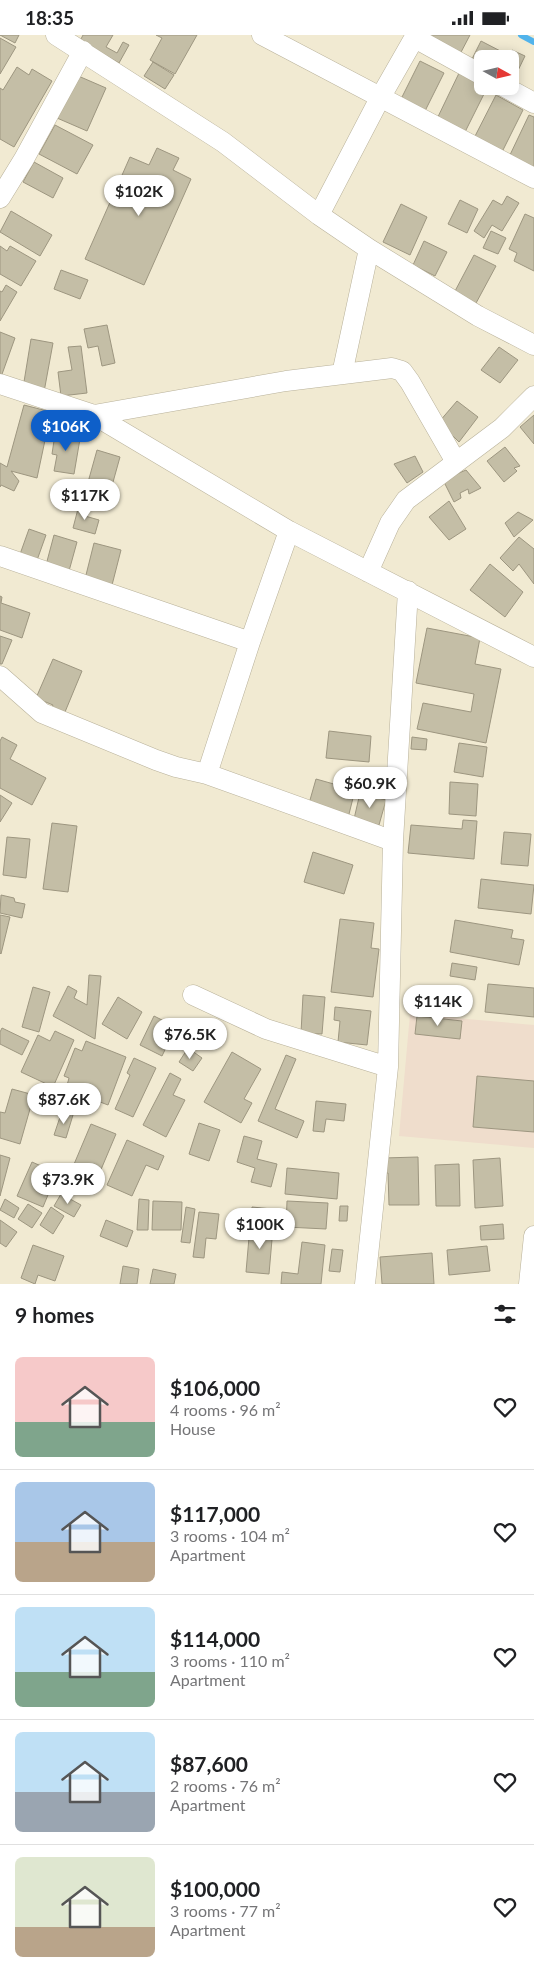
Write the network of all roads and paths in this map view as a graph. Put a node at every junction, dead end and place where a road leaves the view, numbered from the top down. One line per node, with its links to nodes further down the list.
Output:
1 (56, 35): 4 (street)
2 (262, 35): 7 (street)
3 (415, 36): 5 (street); 7 (street)
4 (83, 51): 10 (street); 11 (street)
5 (474, 70)
6 (519, 95): 8 (street)
7 (380, 98): 9 (street); 11 (street)
8 (534, 103)
9 (534, 178)
10 (0, 198)
11 (319, 215): 12 (street)
12 (369, 249): 13 (street); 14 (street)
13 (534, 345)
14 (342, 374): 17 (street); 18 (street)
15 (0, 384): 17 (street)
16 (534, 396): 18 (street)
17 (94, 415): 19 (street)
18 (456, 462): 21 (street)
19 (289, 531): 21 (street); 23 (street)
20 (0, 556): 23 (street)
21 (368, 572): 22 (street)
22 (408, 591): 24 (street); 27 (street)
23 (250, 642): 26 (street)
24 (534, 657)
25 (0, 676): 26 (street)
26 (207, 774): 27 (street)
27 (393, 841): 29 (street)
28 (194, 995): 29 (street)
29 (388, 1067): 31 (street)
30 (534, 1236): 32 (street)
31 (365, 1284)
32 (529, 1284)

